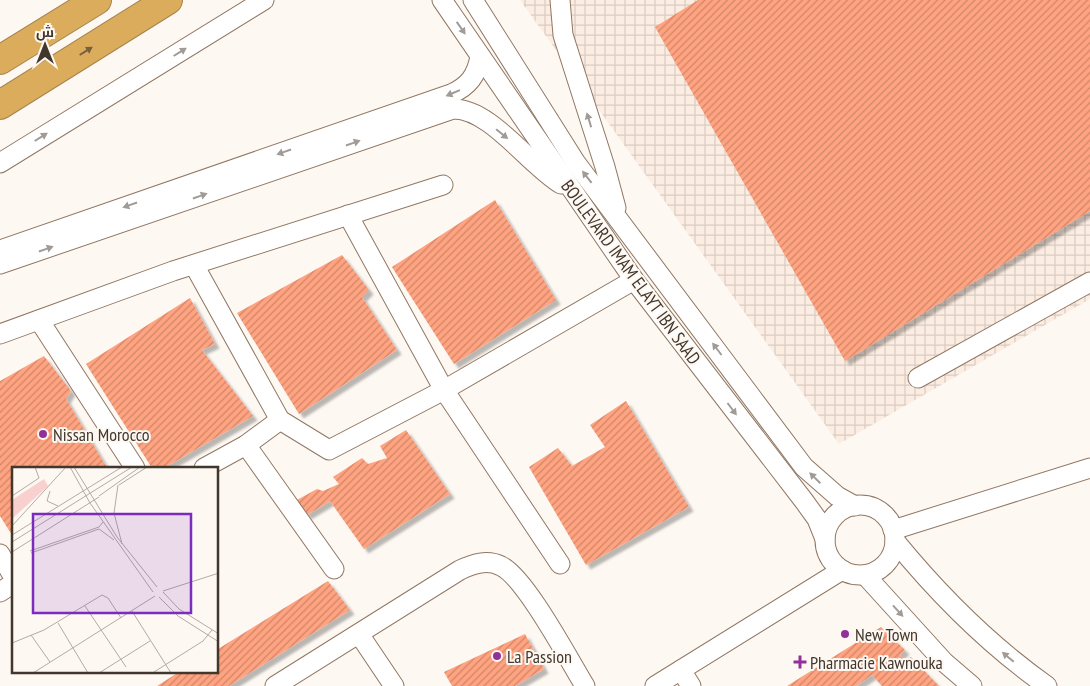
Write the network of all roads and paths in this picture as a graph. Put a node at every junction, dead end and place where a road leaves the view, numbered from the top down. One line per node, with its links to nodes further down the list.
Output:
1 (97, 0): 8 (highway)
2 (168, 0): 9 (highway, one-way to 2)
3 (264, 0): 10 (street, one-way to 3)
4 (442, 0): 7 (street, BOULEVARD IMAM ELAYT IBN SAAD, one-way to 7)
5 (473, 0): 14 (street, BOULEVARD IMAM ELAYT IBN SAAD, one-way to 5)
6 (560, 0): 14 (street, one-way to 6)
7 (480, 56): 12 (street, BOULEVARD IMAM ELAYT IBN SAAD); 15 (street, one-way to 15)
8 (0, 60)
9 (0, 105)
10 (0, 163)
11 (443, 185): 13 (street)
12 (569, 188): 16 (street, one-way to 12); 18 (street, BOULEVARD IMAM ELAYT IBN SAAD)
13 (348, 215): 17 (street); 23 (street)
14 (618, 217): 29 (street, BOULEVARD IMAM ELAYT IBN SAAD, one-way to 14)
15 (0, 250)
16 (0, 264)
17 (194, 265): 20 (street); 24 (street)
18 (634, 280): 23 (street); 31 (street, BOULEVARD IMAM ELAYT IBN SAAD, one-way to 31)
19 (1090, 282): 22 (street)
20 (39, 320): 21 (street); 26 (street)
21 (0, 334)
22 (918, 378)
23 (444, 390): 24 (street); 33 (street)
24 (280, 420): 25 (street)
25 (246, 445): 27 (street); 34 (street)
26 (134, 467)
27 (206, 467)
28 (1090, 468): 30 (street)
29 (855, 506): 30 (street); 31 (street)
30 (894, 536): 37 (street); 48 (street, one-way to 30)
31 (825, 539): 35 (street)
32 (0, 554): 36 (street)
33 (560, 564)
34 (334, 569)
35 (842, 570): 37 (street); 41 (street)
36 (12, 575)
37 (865, 575): 47 (street, one-way to 47)
38 (12, 584): 39 (street)
39 (0, 592)
40 (360, 634): 42 (street); 43 (street); 44 (street)
41 (681, 670): 45 (street); 46 (street)
42 (274, 686)
43 (394, 686)
44 (585, 686)
45 (655, 686)
46 (691, 686)
47 (972, 686)
48 (1047, 686)

